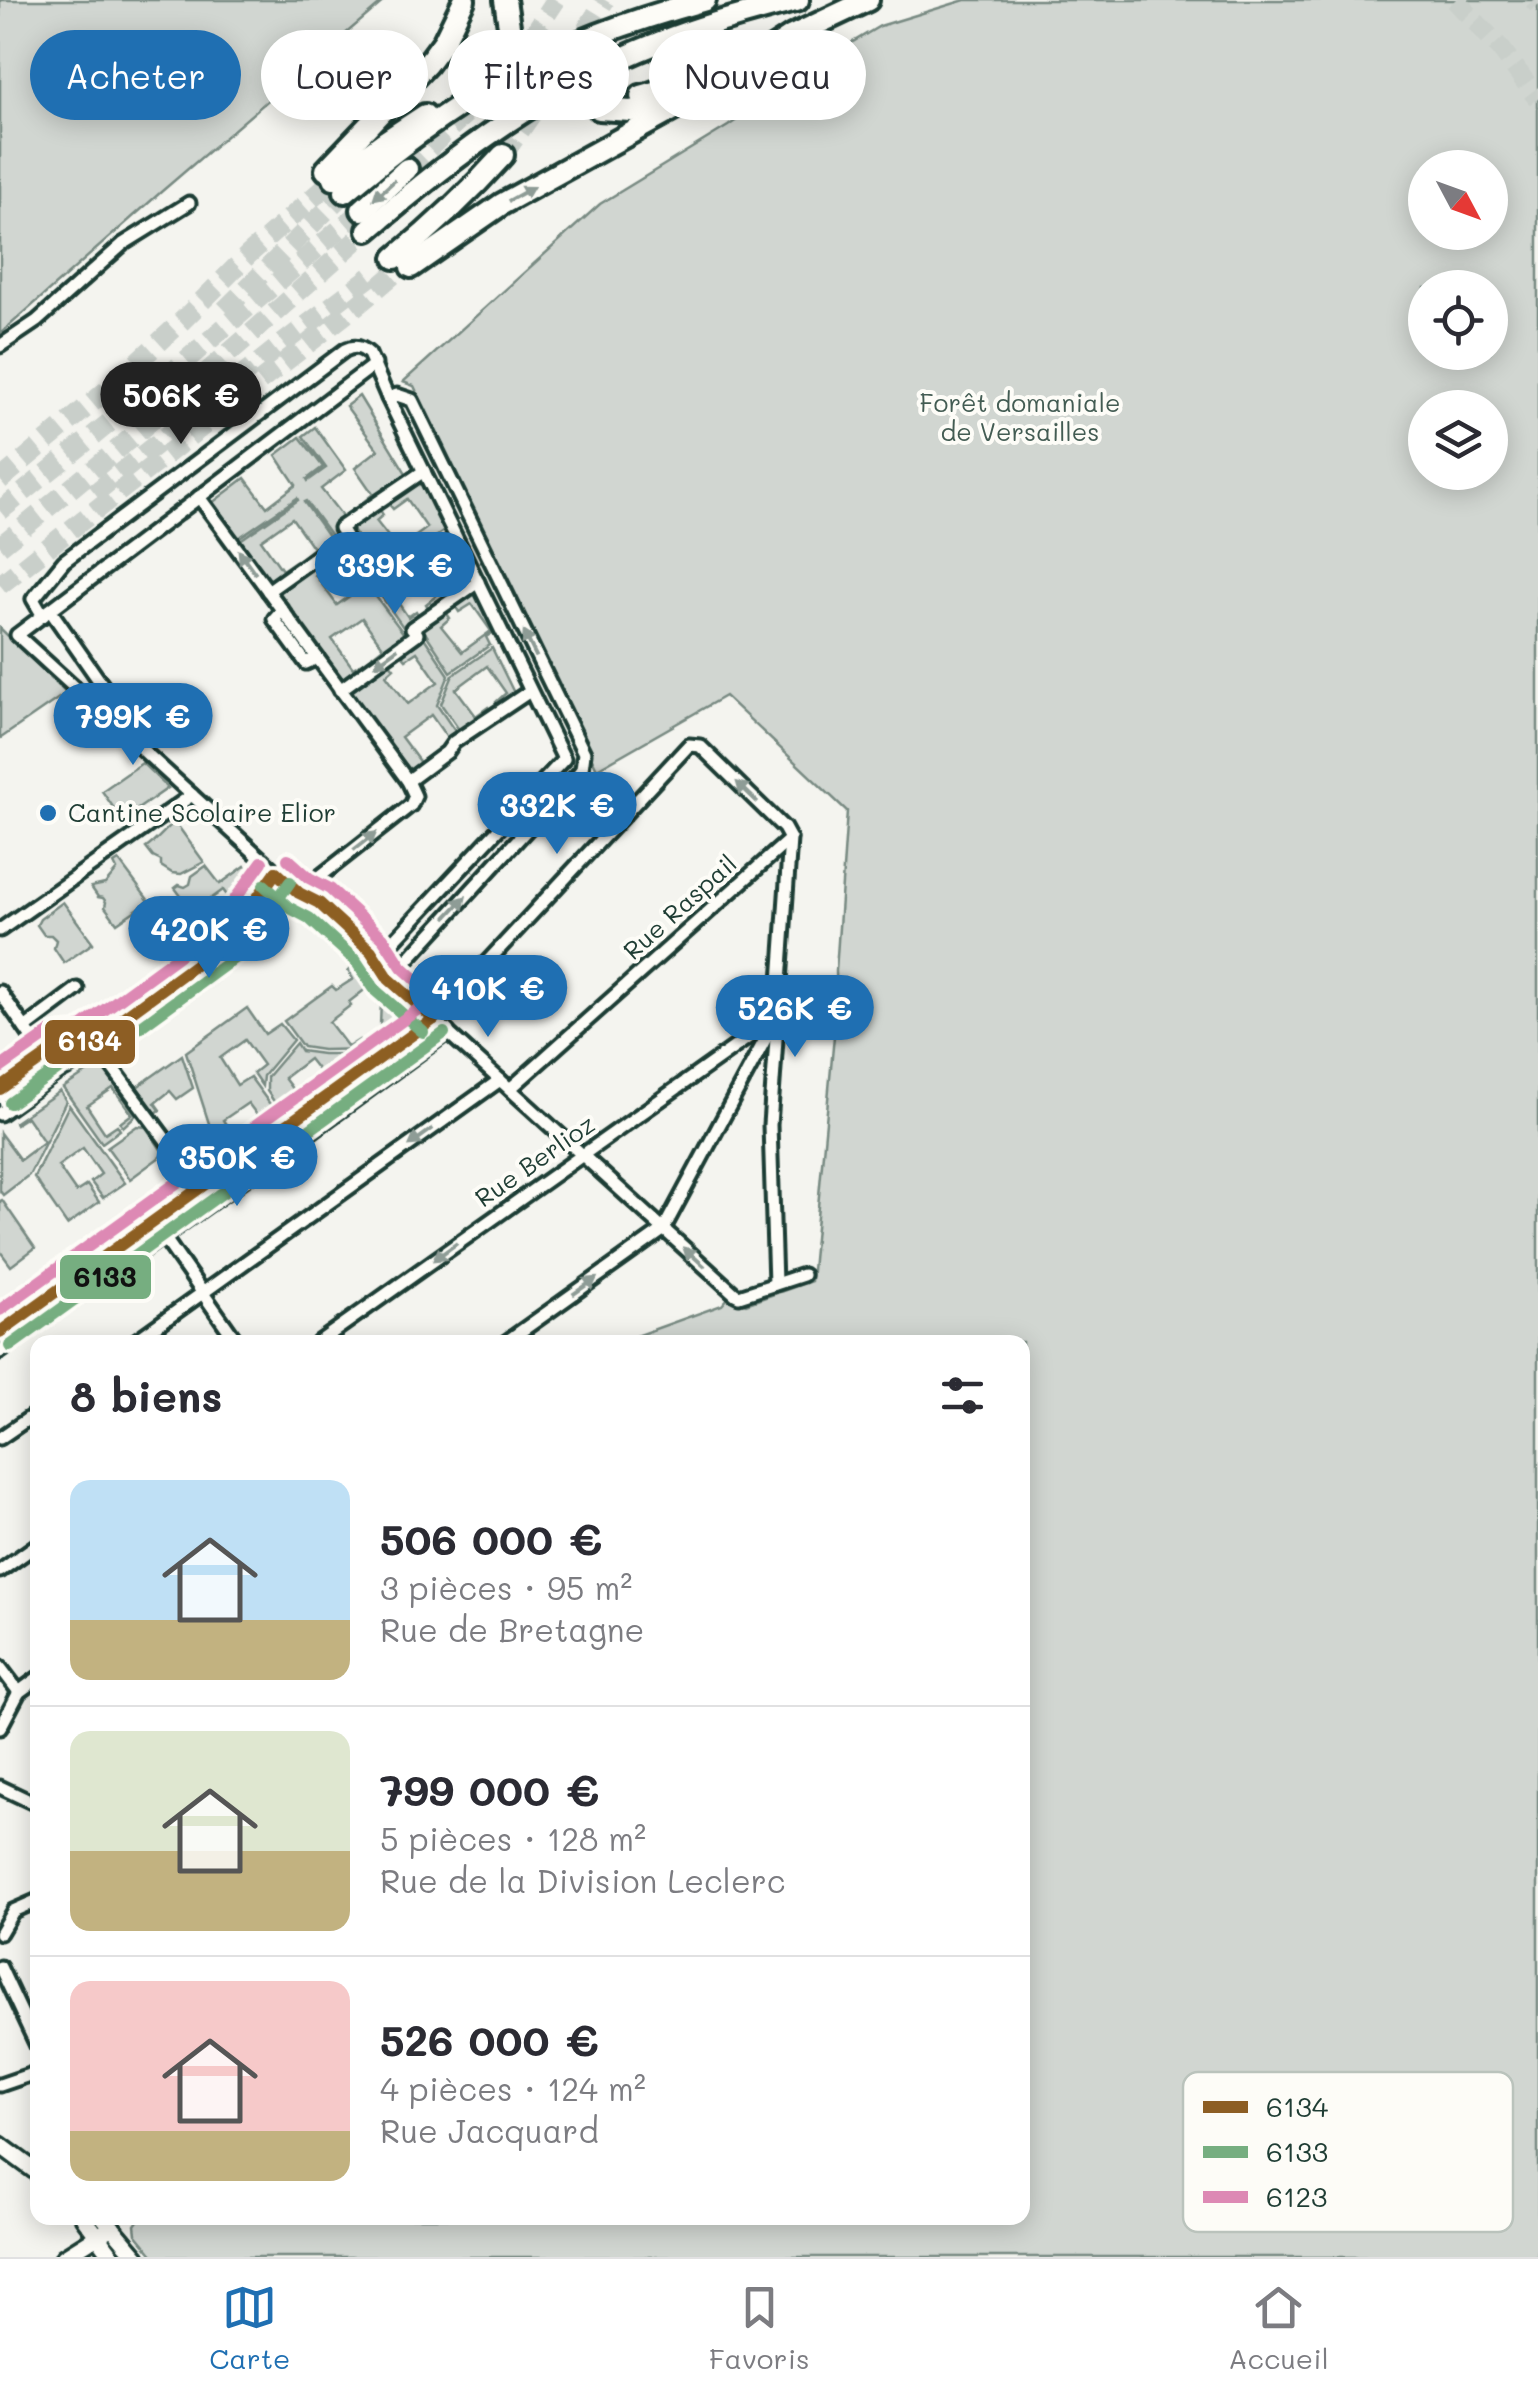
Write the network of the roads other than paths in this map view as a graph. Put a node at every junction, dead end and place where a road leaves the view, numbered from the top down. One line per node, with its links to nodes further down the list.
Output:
1 (464, 0): 3 (highway)
2 (506, 0): 6 (highway)
3 (705, 0)
4 (798, 0): 12 (highway, one-way to 4)
5 (868, 0): 7 (highway)
6 (516, 16)
7 (805, 30)
8 (649, 93): 9 (highway)
9 (649, 106)
10 (655, 120): 11 (highway, one-way to 10)
11 (507, 156)
12 (407, 170)
13 (189, 203): 14 (street)
14 (0, 346)
15 (375, 364): 16 (street); 18 (street); 21 (street)
16 (388, 398): 17 (street); 25 (street, one-way to 16)
17 (424, 471): 19 (street); 20 (street)
18 (200, 497): 20 (street, one-way to 18); 21 (street)
19 (478, 582): 23 (street, one-way to 23); 24 (street)
20 (268, 591): 23 (street)
21 (47, 613): 22 (street); 29 (street)
22 (105, 689)
23 (340, 690): 28 (street)
24 (530, 691): 26 (street); 28 (street)
25 (582, 750): 26 (street); 27 (street)
26 (564, 760): 27 (street); 34 (street)
27 (578, 774): 35 (street, one-way to 27)
28 (408, 781): 32 (street, one-way to 28)
29 (192, 795): 31 (street); 33 (street)
30 (790, 839): 38 (street); 39 (street, one-way to 39); 46 (street, Rue Raspail)
31 (276, 872): 32 (street); 42 (street)
32 (299, 893): 34 (street)
33 (0, 930)
34 (374, 962): 35 (street)
35 (390, 979): 39 (street)
36 (77, 989): 40 (street)
37 (0, 992): 40 (street)
38 (777, 1017): 49 (street, Rue Berlioz); 52 (street); 55 (street)
39 (434, 1019): 41 (street); 50 (street)
40 (25, 1028): 44 (street)
41 (448, 1032): 46 (street); 51 (street)
42 (88, 1044): 43 (street); 45 (street); 50 (street)
43 (69, 1048): 44 (street); 45 (street)
44 (45, 1057): 47 (street)
45 (56, 1074): 48 (street)
46 (505, 1084): 49 (street); 56 (street, Rue Raspail, one-way to 56)
47 (0, 1089)
48 (0, 1114)
49 (582, 1155): 52 (street); 59 (street, Rue Berlioz, one-way to 59)
50 (201, 1188): 51 (street); 61 (street)
51 (211, 1202): 53 (street)
52 (664, 1230): 55 (street, one-way to 52); 60 (street, one-way to 52)
53 (163, 1236): 56 (street); 61 (street)
54 (803, 1275): 55 (street)
55 (775, 1284)
56 (204, 1293): 57 (street, Rue Raspail); 58 (street)
57 (144, 1335)
58 (232, 1335)
59 (329, 1335)
60 (516, 1335)
61 (2, 1343)
62 (30, 1417): 63 (street)
63 (0, 1438)
64 (30, 1550): 65 (street)
65 (0, 1571)
66 (0, 1667): 68 (street)
67 (30, 1684): 68 (street)
68 (19, 1692): 69 (street)
69 (4, 1711): 70 (street)
70 (0, 1728)
71 (0, 1787): 72 (street)
72 (30, 1801)
73 (30, 1904): 74 (street)
74 (0, 1933)
75 (0, 1967): 76 (street)
76 (30, 2031)
77 (30, 2075): 78 (street)
78 (0, 2084)
79 (0, 2146): 80 (main road)
80 (30, 2163)
81 (105, 2227): 82 (main road); 83 (main road); 84 (main road)
82 (64, 2257)
83 (113, 2257)
84 (137, 2257)

